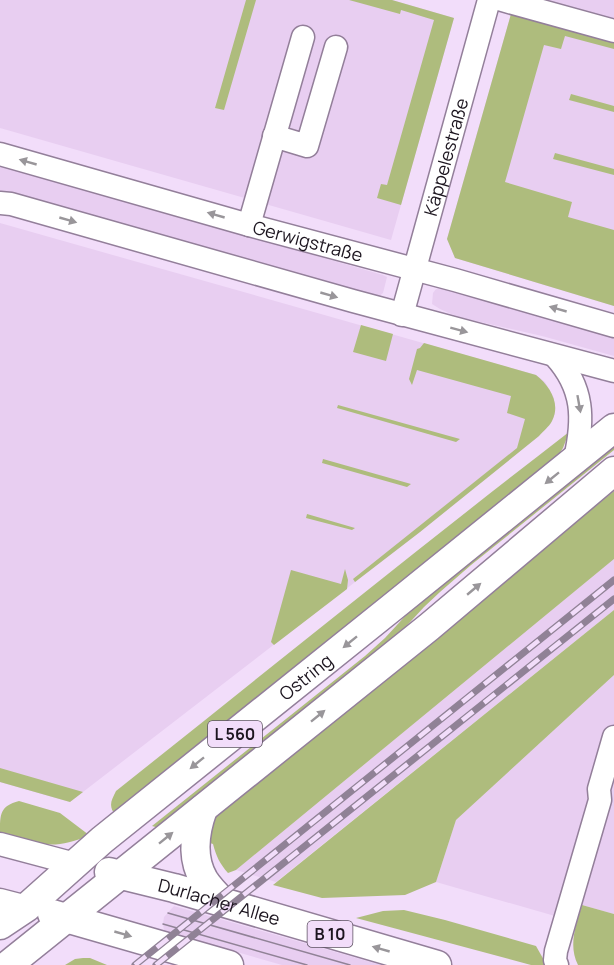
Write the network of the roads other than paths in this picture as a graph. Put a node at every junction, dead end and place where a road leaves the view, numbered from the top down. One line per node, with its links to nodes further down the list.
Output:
1 (489, 0): 10 (street, Käppelestraße)
2 (502, 0): 3 (street)
3 (614, 31)
4 (303, 37): 6 (street)
5 (336, 47): 6 (street)
6 (274, 136): 9 (street)
7 (0, 154): 9 (street, Gerwigstraße, one-way to 7)
8 (0, 202): 11 (street, one-way to 11)
9 (249, 225): 10 (street, Gerwigstraße)
10 (414, 269): 11 (street, Käppelestraße); 12 (street, Gerwigstraße, one-way to 10)
11 (402, 315): 13 (street, one-way to 13)
12 (614, 326)
13 (555, 356): 14 (street); 16 (street, one-way to 16)
14 (614, 371)
15 (614, 428): 16 (main road, Ostring / L 560)
16 (575, 459): 21 (main road, Ostring / L 560, one-way to 21)
17 (614, 471): 19 (main road, L 560, one-way to 17)
18 (614, 737): 31 (street)
19 (203, 809): 22 (main road, L 560, one-way to 19); 24 (main road)
20 (0, 844): 21 (street, Durlacher Allee)
21 (75, 864): 22 (main road, Durlacher Allee / B 10); 25 (main road, Ostring)
22 (121, 875): 24 (main road, Durlacher Allee / B 10); 26 (main road)
23 (0, 900): 25 (street)
24 (223, 902): 30 (main road, Durlacher Allee / B 10, one-way to 24)
25 (27, 907): 26 (main road); 27 (main road, Ostring)
26 (66, 918): 28 (main road, one-way to 28); 29 (main road)
27 (0, 924)
28 (225, 964)
29 (8, 965)
30 (438, 965)
31 (556, 965)

